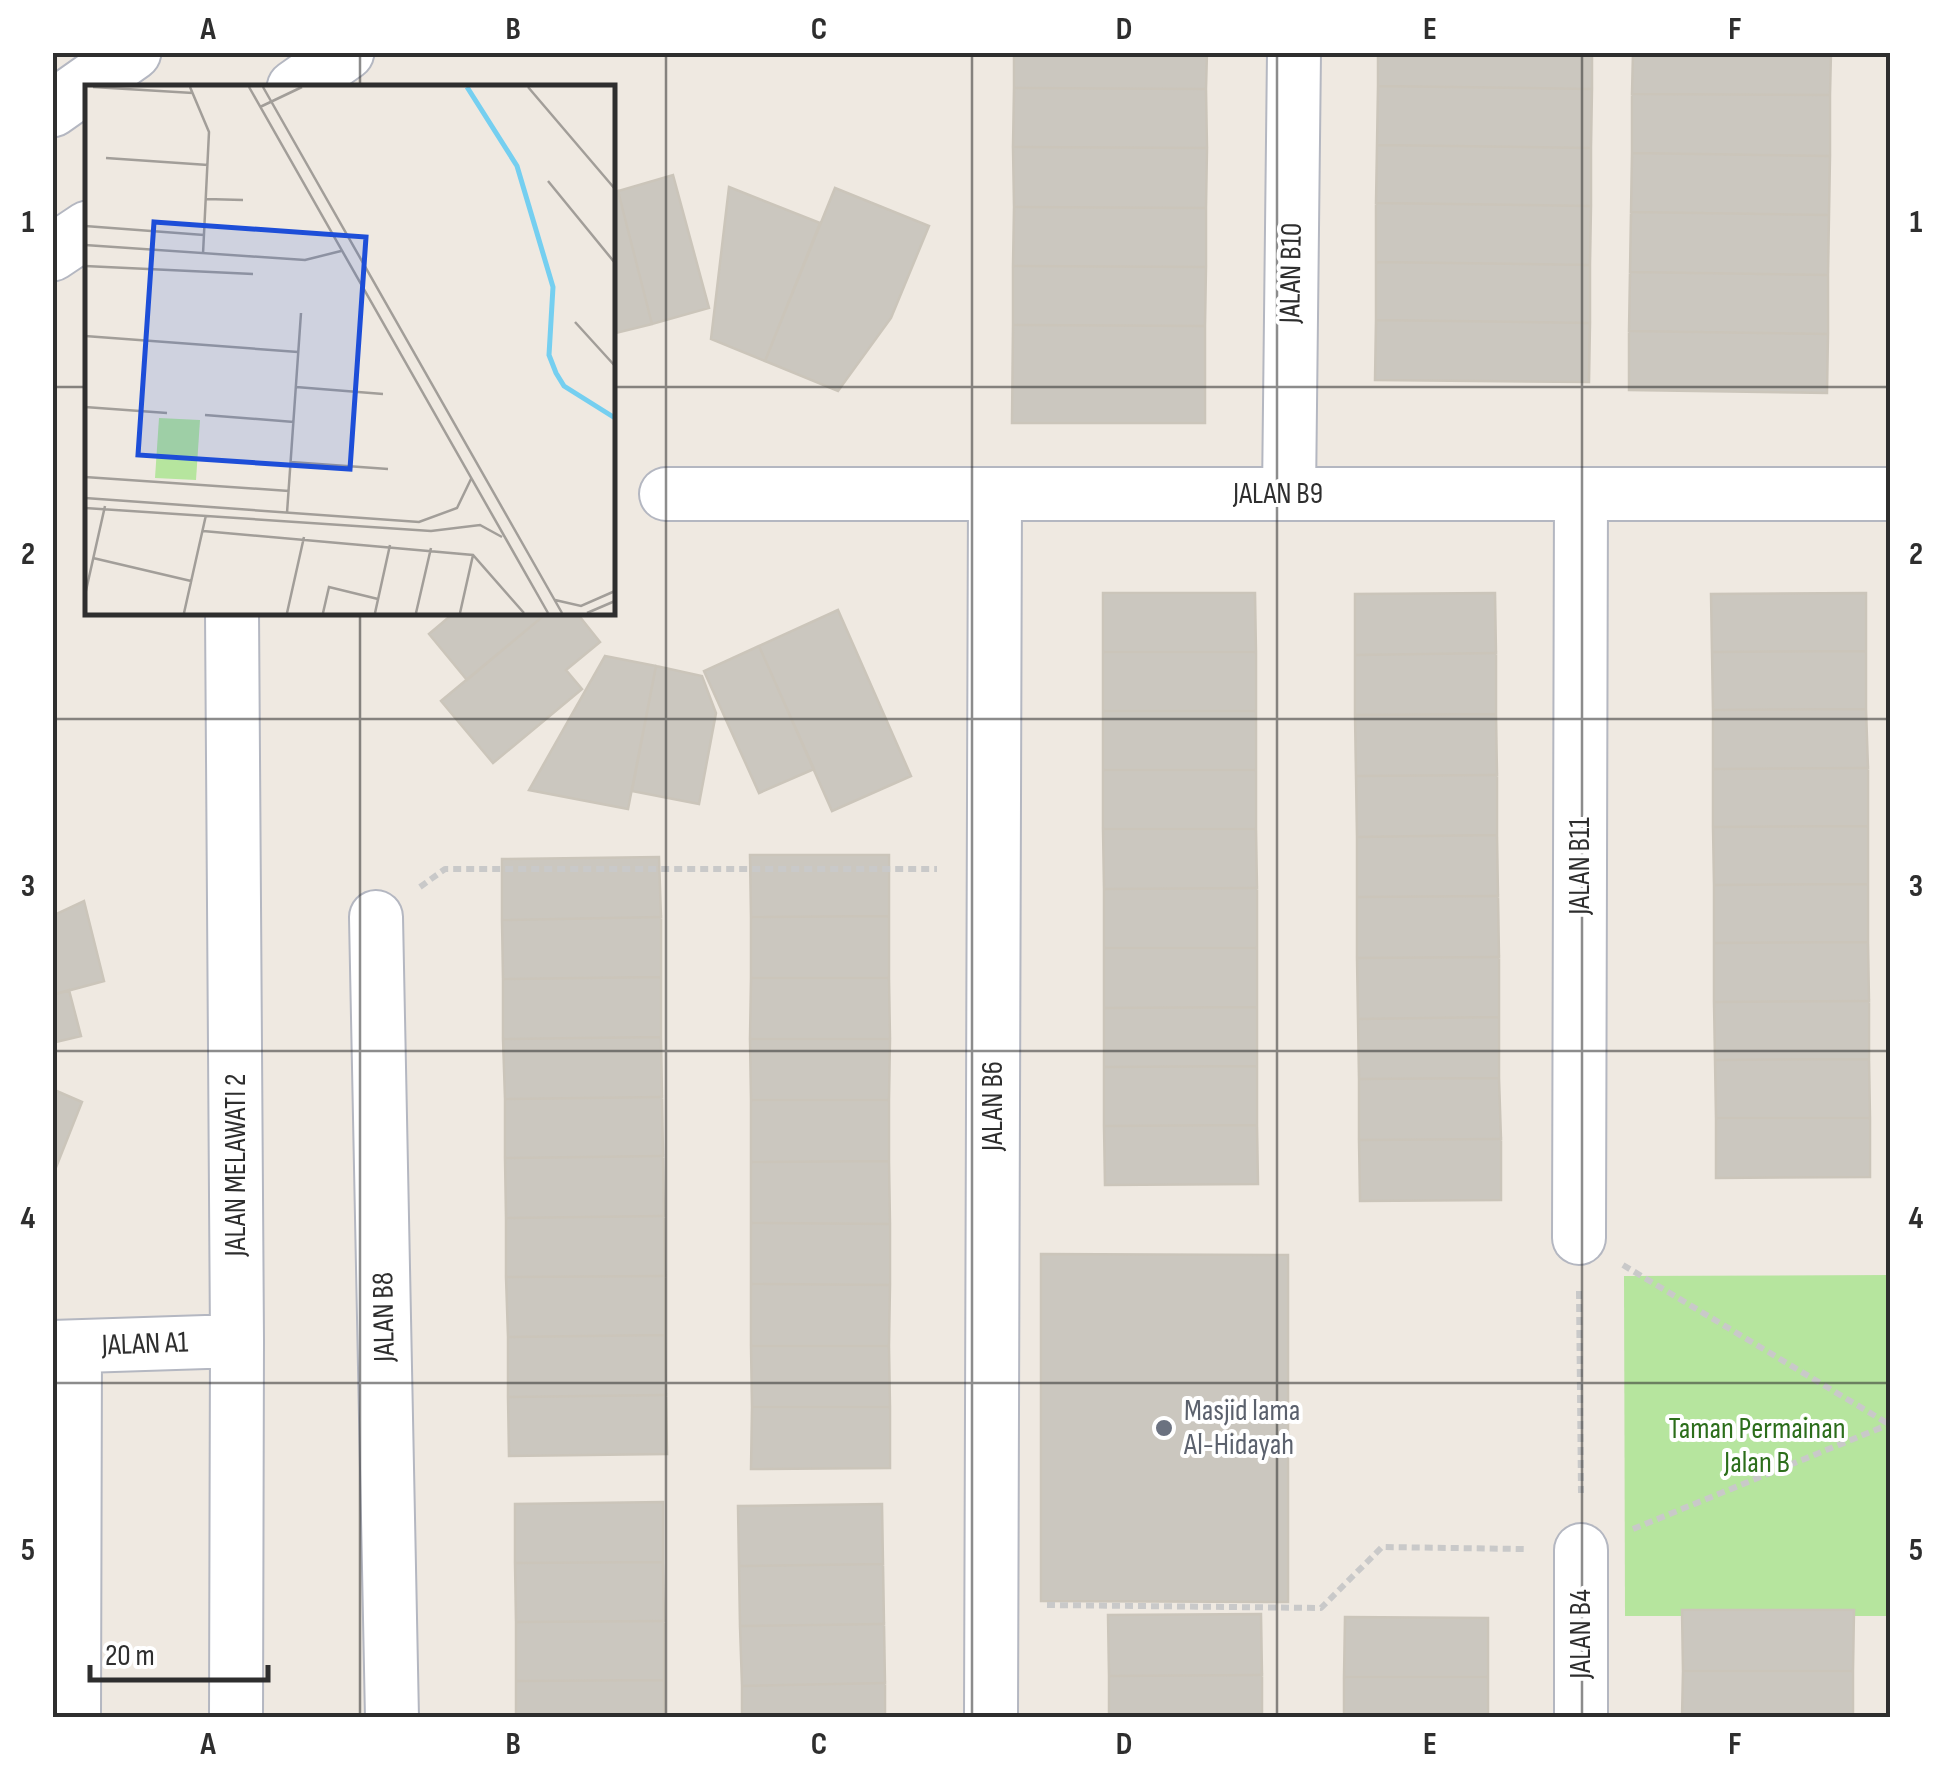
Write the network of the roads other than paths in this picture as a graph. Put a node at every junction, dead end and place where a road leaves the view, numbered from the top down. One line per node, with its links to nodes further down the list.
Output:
1 (133, 52): 5 (main road)
2 (346, 52): 6 (main road)
3 (1294, 52): 12 (street, JALAN B10)
4 (85, 85): 7 (main road)
5 (85, 85)
6 (299, 85)
7 (52, 108)
8 (85, 231): 9 (main road)
9 (52, 253)
10 (666, 494): 11 (street, JALAN B9)
11 (994, 494): 12 (street, JALAN B9); 24 (street, JALAN B6)
12 (1289, 494): 13 (street, JALAN B9)
13 (1581, 494): 14 (street, JALAN B9); 17 (street, JALAN B11)
14 (1890, 494)
15 (232, 615): 18 (street, JALAN MELAWATI 2)
16 (376, 918): 23 (street, JALAN B8)
17 (1579, 1238)
18 (237, 1341): 19 (street, JALAN A1); 22 (street, JALAN MELAWATI 2)
19 (64, 1347): 21 (street)
20 (1581, 1550): 25 (street, JALAN B4)
21 (74, 1718)
22 (236, 1718)
23 (392, 1718)
24 (990, 1718)
25 (1581, 1718)

